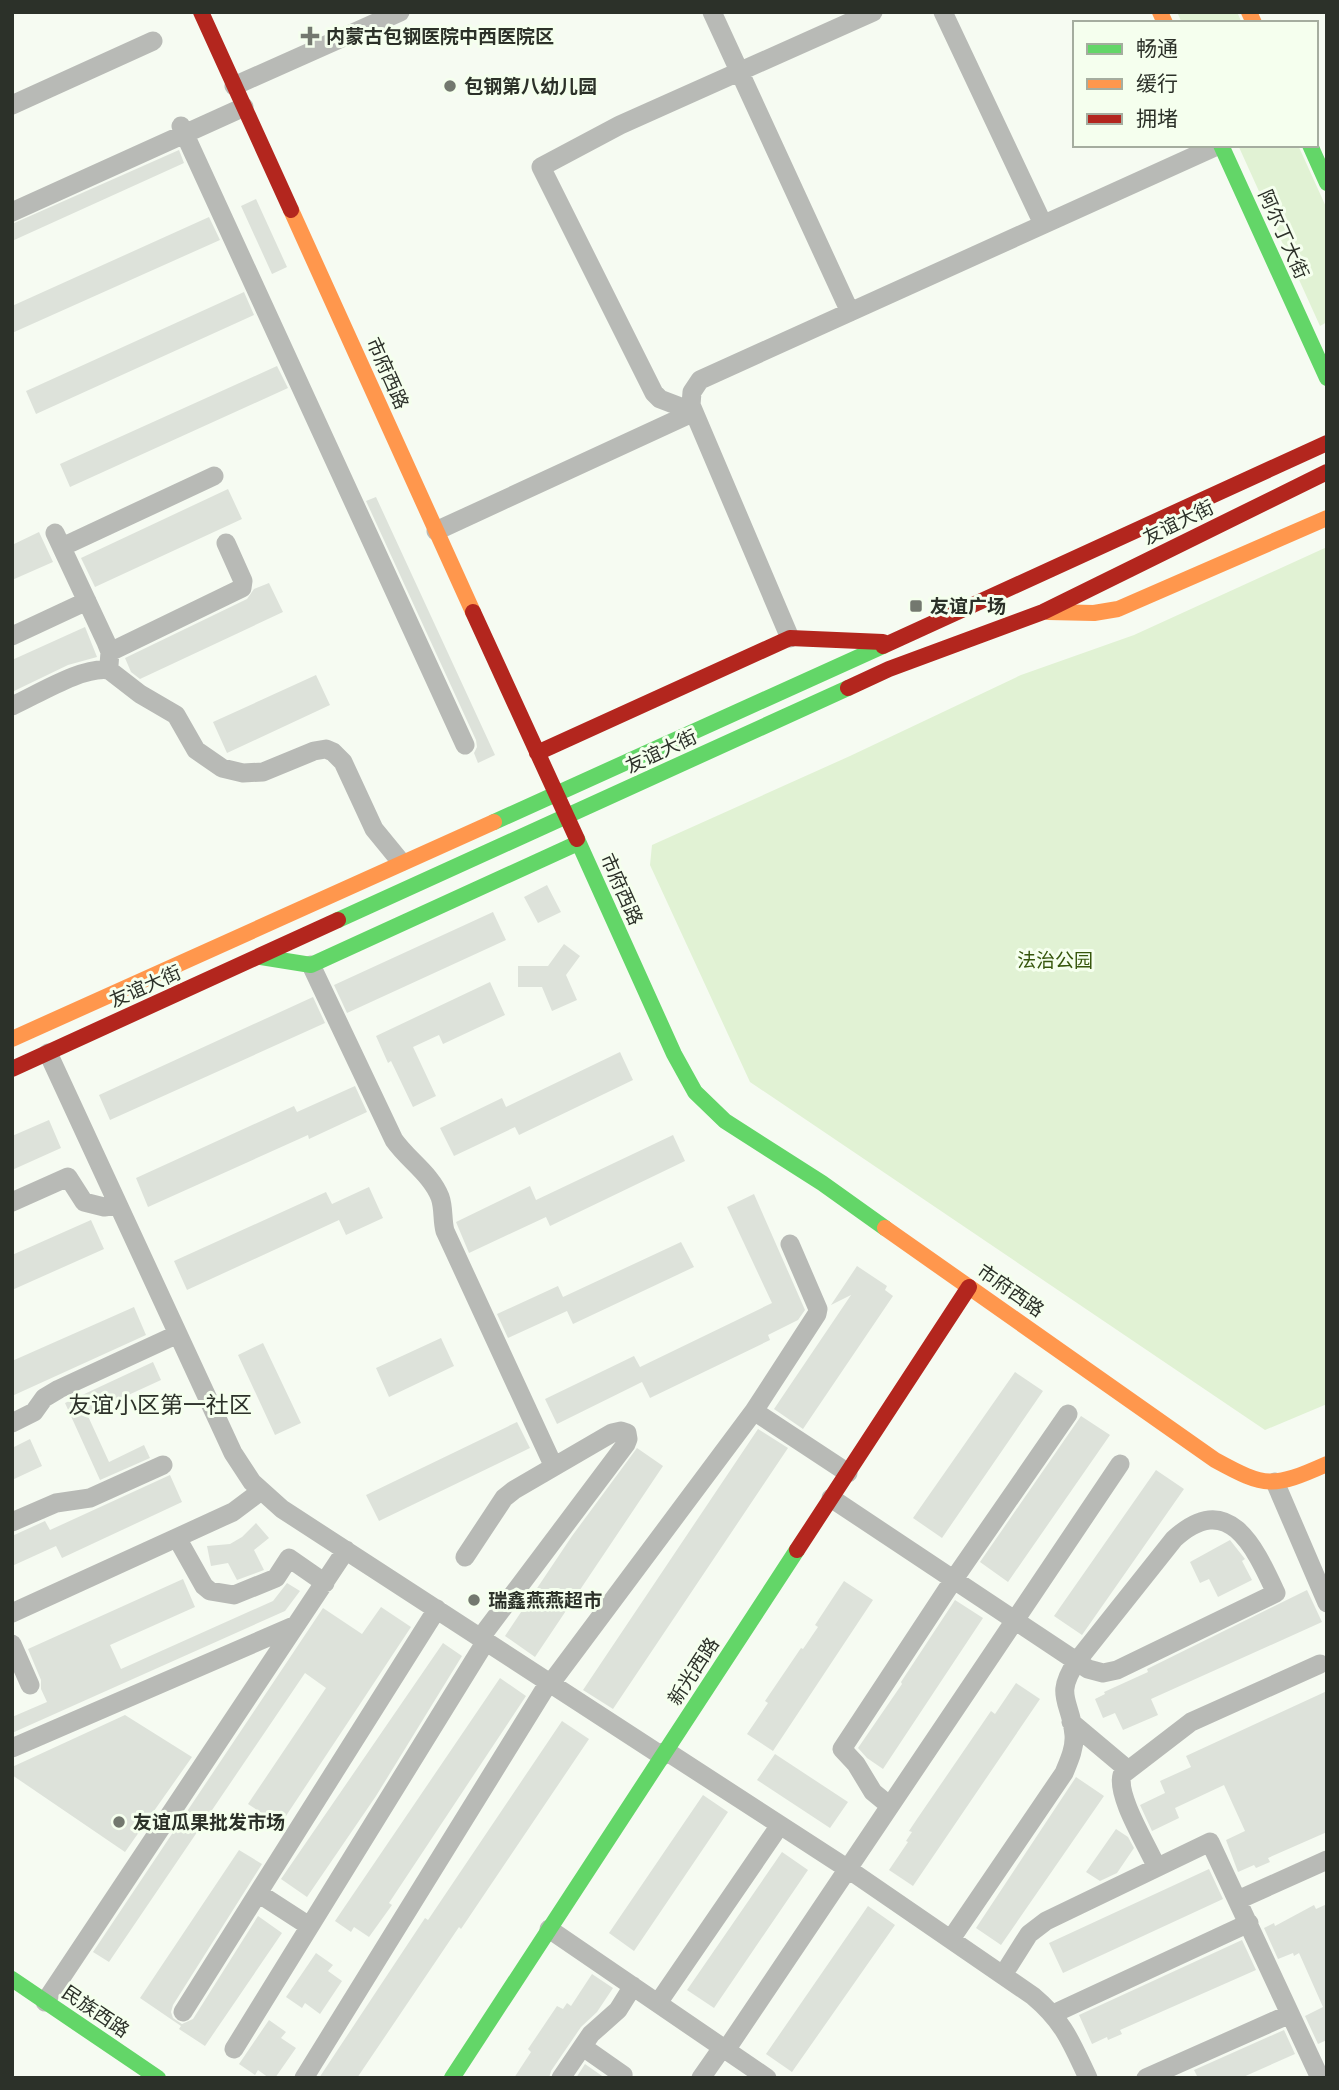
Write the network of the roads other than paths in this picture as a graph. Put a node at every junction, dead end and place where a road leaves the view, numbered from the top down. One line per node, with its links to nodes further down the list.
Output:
1 (201, 12): 8 (main road, 市府西路)
2 (400, 12): 8 (street)
3 (712, 12): 7 (street)
4 (873, 12): 7 (street)
5 (943, 12): 17 (street)
6 (153, 41): 9 (street)
7 (740, 72): 18 (street); 20 (street)
8 (234, 86): 10 (main road, 市府西路)
9 (12, 105)
10 (244, 107): 11 (street); 25 (main road, 市府西路)
11 (183, 130): 16 (street); 34 (street)
12 (1216, 147): 17 (street)
13 (1221, 147): 19 (main road, 阿尔丁大街)
14 (1311, 147): 15 (main road)
15 (1327, 183)
16 (12, 212)
17 (1043, 224): 18 (street)
18 (850, 312): 20 (street)
19 (1327, 378)
20 (694, 412): 25 (street); 30 (street)
21 (1327, 443): 31 (main road, 友谊大街)
22 (1327, 472): 28 (main road, 友谊大街)
23 (214, 476): 27 (street)
24 (1327, 518): 28 (main road)
25 (436, 531): 35 (main road, 市府西路)
26 (226, 543): 32 (street)
27 (87, 601): 29 (street); 32 (street)
28 (1043, 612): 37 (main road, 友谊大街)
29 (12, 636)
30 (790, 638): 31 (main road); 35 (main road)
31 (888, 642): 36 (main road, 友谊大街)
32 (109, 661): 33 (street); 39 (street)
33 (12, 706)
34 (465, 745)
35 (537, 753): 36 (main road, 市府西路)
36 (556, 795): 37 (main road, 市府西路); 39 (main road, 友谊大街)
37 (566, 818): 38 (main road, 市府西路); 40 (main road, 友谊大街)
38 (578, 843): 41 (main road); 48 (main road, 市府西路)
39 (401, 862): 42 (main road, 友谊大街)
40 (261, 957): 41 (main road); 43 (main road, 友谊大街)
41 (311, 965): 56 (street)
42 (12, 1039)
43 (48, 1053): 44 (main road, 友谊大街); 46 (street)
44 (12, 1069)
45 (12, 1202): 46 (street)
46 (118, 1205): 49 (street)
47 (790, 1244): 50 (street)
48 (969, 1287): 57 (main road, 新光西路); 58 (main road, 市府西路)
49 (178, 1334): 52 (street); 59 (street)
50 (754, 1411): 57 (street); 76 (street)
51 (1068, 1414): 65 (street)
52 (12, 1423)
53 (1120, 1464): 70 (street)
54 (1327, 1464): 58 (main road, 市府西路)
55 (163, 1465): 61 (street)
56 (554, 1467): 64 (street); 72 (street)
57 (848, 1472): 60 (main road, 新光西路)
58 (1275, 1482): 67 (street)
59 (261, 1491): 62 (street); 63 (street)
60 (831, 1497): 65 (street); 80 (main road, 新光西路)
61 (12, 1522)
62 (177, 1538): 66 (street); 69 (street)
63 (346, 1550): 66 (street); 68 (street)
64 (465, 1556)
65 (954, 1579): 70 (street); 82 (street)
66 (325, 1583): 71 (street)
67 (1327, 1602)
68 (437, 1609): 72 (street); 87 (street)
69 (12, 1613)
70 (1015, 1619): 74 (street); 82 (street)
71 (296, 1625): 79 (street); 96 (street)
72 (483, 1639): 76 (street); 90 (street)
73 (12, 1644): 77 (street)
74 (1077, 1661): 74 (street); 78 (street)
75 (1320, 1664): 81 (street)
76 (550, 1682): 80 (street); 106 (street)
77 (30, 1685)
78 (1071, 1722): 81 (street); 92 (street)
79 (12, 1748)
80 (664, 1753): 83 (street); 91 (main road, 新光西路)
81 (1127, 1769): 85 (street)
82 (890, 1806): 86 (street)
83 (780, 1825): 86 (street); 97 (street)
84 (1327, 1860): 88 (street)
85 (1156, 1866): 88 (street); 93 (street)
86 (848, 1869): 92 (street); 103 (street)
87 (258, 1893): 90 (street); 98 (street)
88 (1238, 1900): 89 (street)
89 (1248, 1923): 99 (street); 100 (street)
90 (309, 1926): 102 (street)
91 (549, 1929): 95 (street); 107 (main road, 新光西路)
92 (951, 1939): 93 (street)
93 (1003, 1975): 99 (street)
94 (12, 1979): 96 (main road, 民族西路)
95 (633, 1986): 97 (street); 101 (street)
96 (45, 2002): 105 (main road, 民族西路)
97 (658, 2003): 103 (street)
98 (183, 2012)
99 (1053, 2014): 112 (street)
100 (1290, 2014): 104 (street); 113 (street)
101 (583, 2047): 108 (street); 109 (street)
102 (234, 2049)
103 (724, 2049): 110 (street); 111 (street)
104 (1321, 2074)
105 (158, 2078)
106 (304, 2078)
107 (452, 2078)
108 (561, 2078)
109 (622, 2078)
110 (701, 2078)
111 (767, 2078)
112 (1087, 2078)
113 (1146, 2078)

